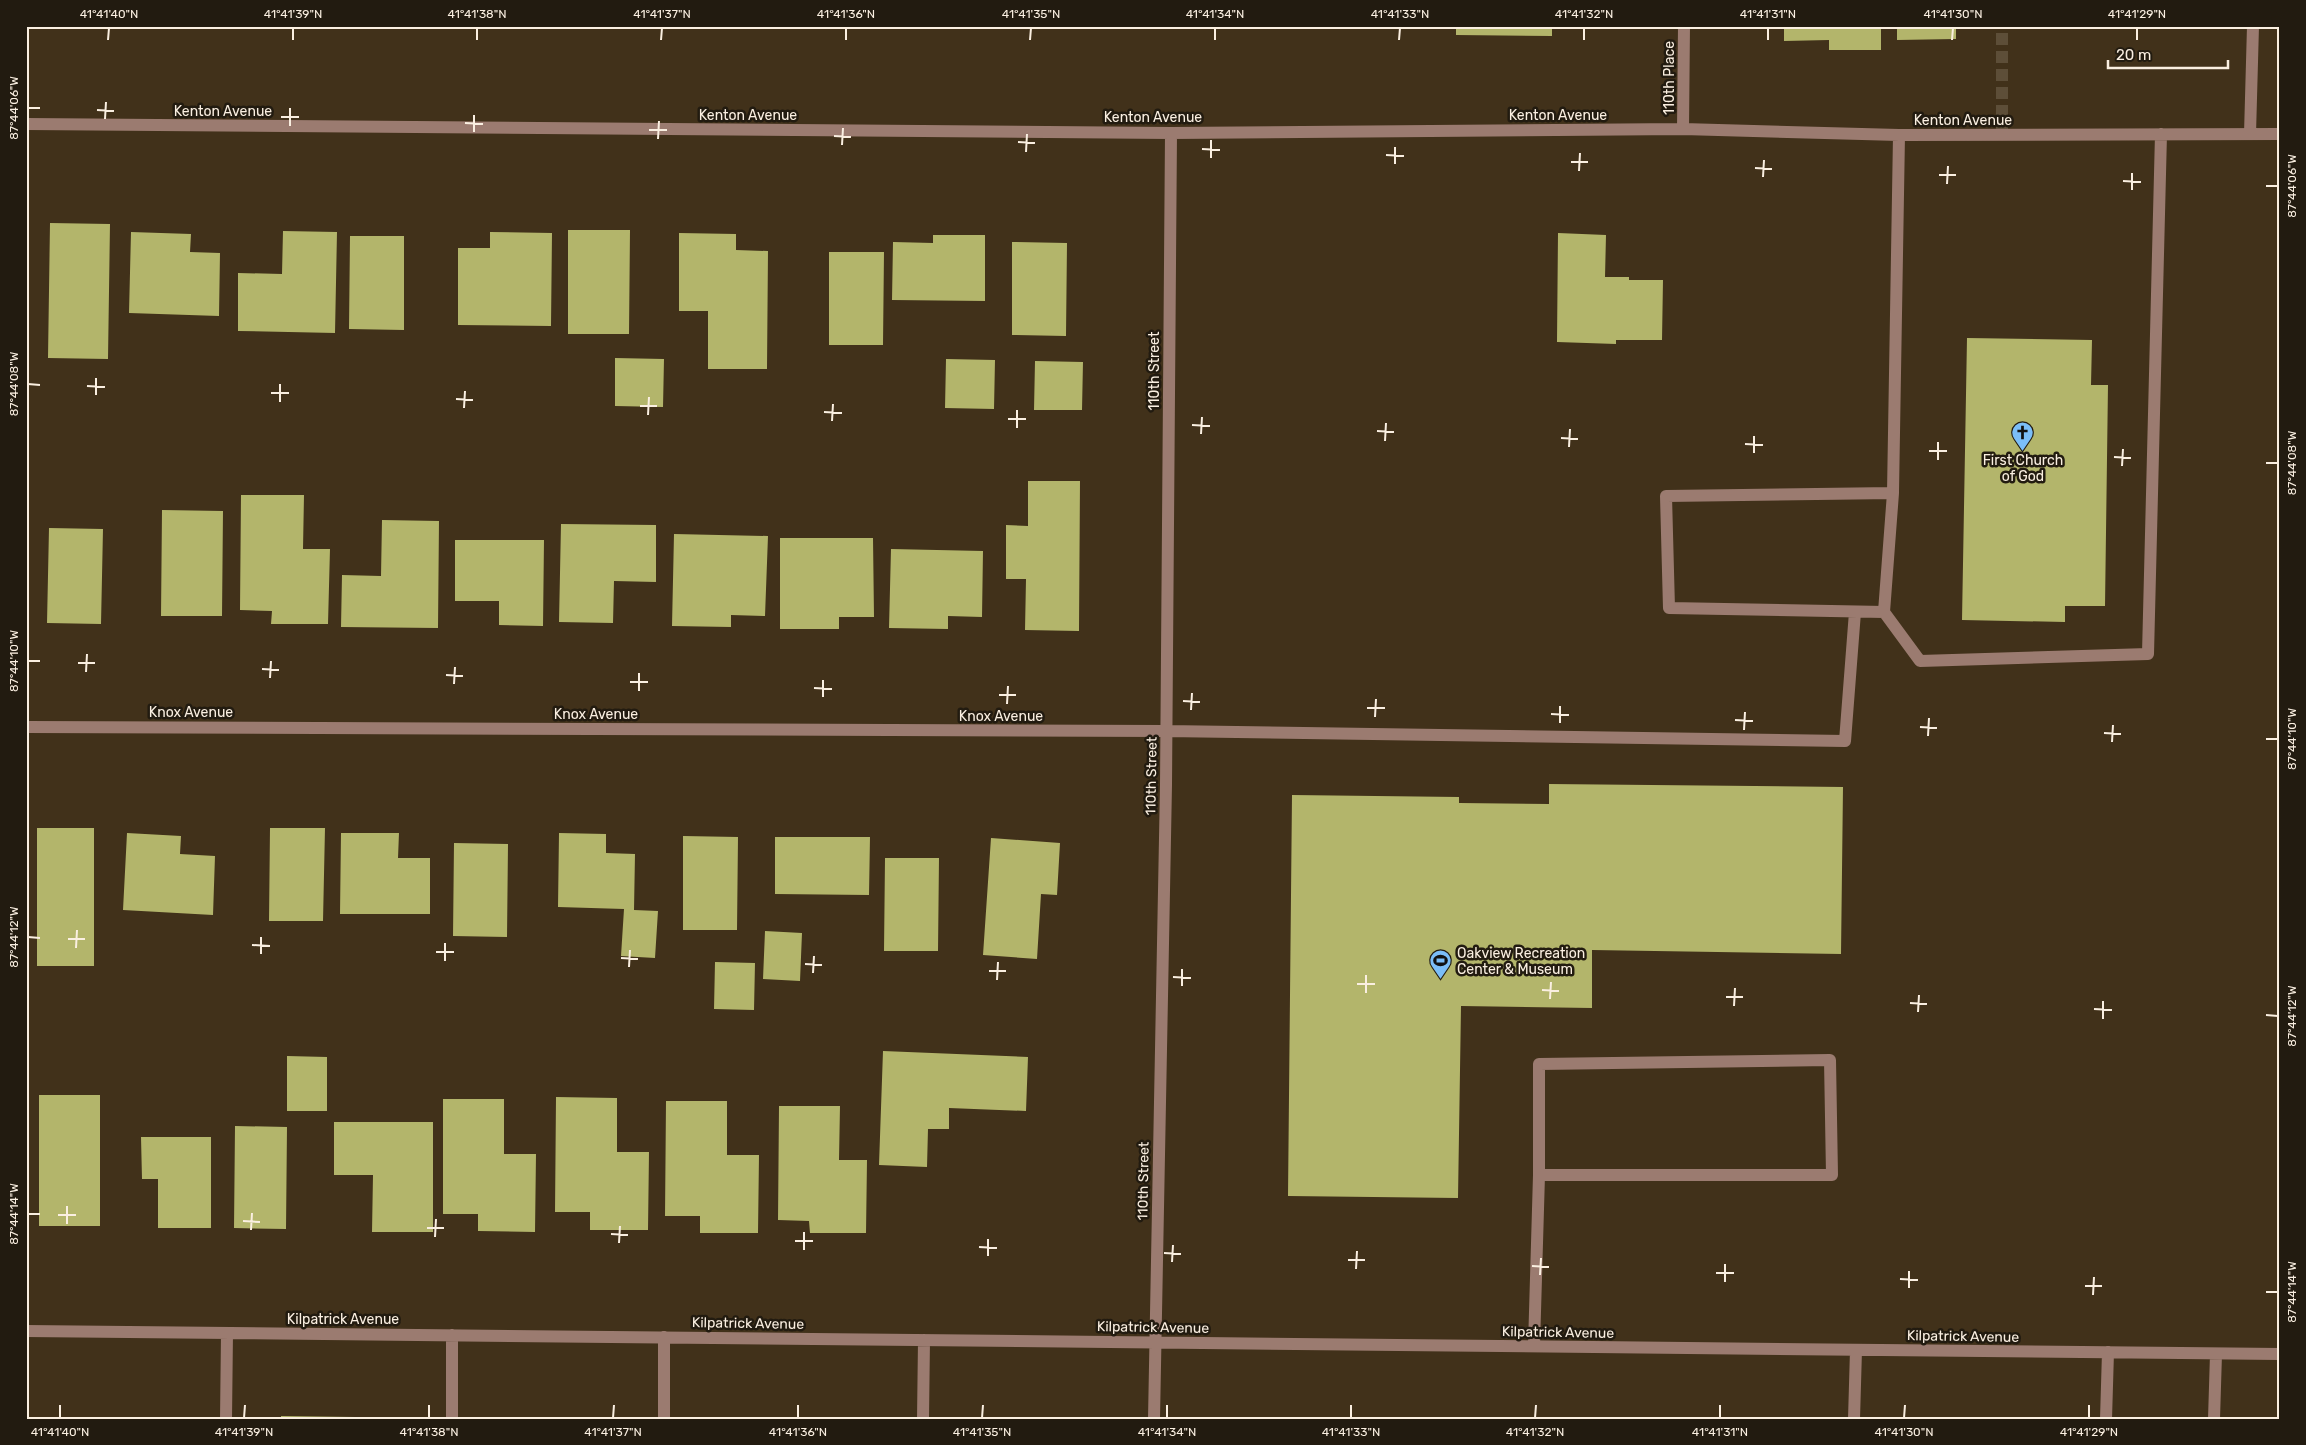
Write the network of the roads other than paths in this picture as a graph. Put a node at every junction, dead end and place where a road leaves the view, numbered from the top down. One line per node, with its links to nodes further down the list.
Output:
1 (1684, 26): 4 (street, 110th Place)
2 (2253, 26): 7 (street)
3 (26, 124): 5 (street, Kenton Avenue)
4 (1684, 129): 5 (street, Kenton Avenue); 9 (street, Kenton Avenue)
5 (1171, 133): 14 (street, 110th Street)
6 (2161, 134): 7 (street, Kenton Avenue); 9 (street, Kenton Avenue); 12 (street)
7 (2250, 134): 8 (street, Kenton Avenue)
8 (2280, 134)
9 (1899, 135): 10 (street)
10 (1892, 494): 11 (street); 12 (street)
11 (1854, 612): 12 (street); 14 (street, Knox Avenue)
12 (1884, 612)
13 (26, 727): 14 (street, Knox Avenue)
14 (1166, 731): 21 (street, 110th Street)
15 (1539, 1175): 15 (street); 22 (street)
16 (26, 1331): 17 (street, Kilpatrick Avenue)
17 (226, 1333): 18 (street, Kilpatrick Avenue); 27 (street)
18 (452, 1335): 19 (street, Kilpatrick Avenue); 28 (street)
19 (664, 1337): 20 (street, Kilpatrick Avenue); 29 (street)
20 (924, 1340): 21 (street, Kilpatrick Avenue); 30 (street)
21 (1156, 1343): 22 (street, Kilpatrick Avenue); 31 (street, 110th Street)
22 (1534, 1346): 23 (street, Kilpatrick Avenue)
23 (1856, 1350): 24 (street, Kilpatrick Avenue); 32 (street)
24 (2108, 1352): 25 (street, Kilpatrick Avenue); 33 (street)
25 (2216, 1354): 26 (street, Kilpatrick Avenue); 34 (street)
26 (2280, 1354)
27 (226, 1419)
28 (452, 1419)
29 (664, 1419)
30 (923, 1419)
31 (1154, 1419)
32 (1854, 1419)
33 (2106, 1419)
34 (2214, 1419)

